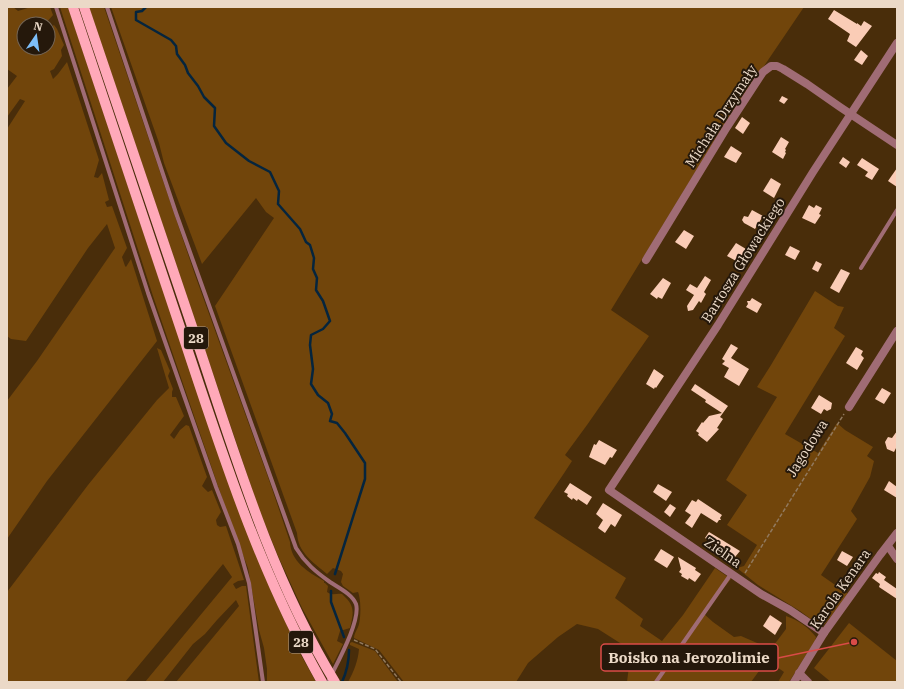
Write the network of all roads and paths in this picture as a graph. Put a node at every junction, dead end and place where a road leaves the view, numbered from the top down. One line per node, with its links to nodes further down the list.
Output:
1 (56, 7): 22 (lane)
2 (73, 7): 23 (main road, 28)
3 (84, 7): 25 (main road, 28)
4 (107, 7): 20 (lane)
5 (897, 43): 6 (street, Bartosza Głowackiego)
6 (850, 114): 7 (street); 9 (street, Michała Drzymały); 13 (street, Bartosza Głowackiego)
7 (897, 144)
8 (897, 210): 10 (lane)
9 (646, 260)
10 (861, 268)
11 (897, 331): 12 (street)
12 (849, 407): 18 (path, Jagodowa)
13 (609, 490): 17 (street, Zielna)
14 (897, 533): 15 (street, Karola Kenara)
15 (888, 546): 16 (street); 19 (street, Karola Kenara)
16 (897, 559)
17 (731, 573): 18 (street, Zielna); 27 (lane)
18 (741, 580): 19 (street, Zielna)
19 (824, 633): 21 (street, Karola Kenara)
20 (349, 638): 24 (lane); 26 (path)
21 (799, 673): 28 (street, Karola Kenara); 29 (street)
22 (263, 682)
23 (322, 682)
24 (328, 682)
25 (335, 682)
26 (401, 682)
27 (656, 682)
28 (794, 682)
29 (808, 682)

